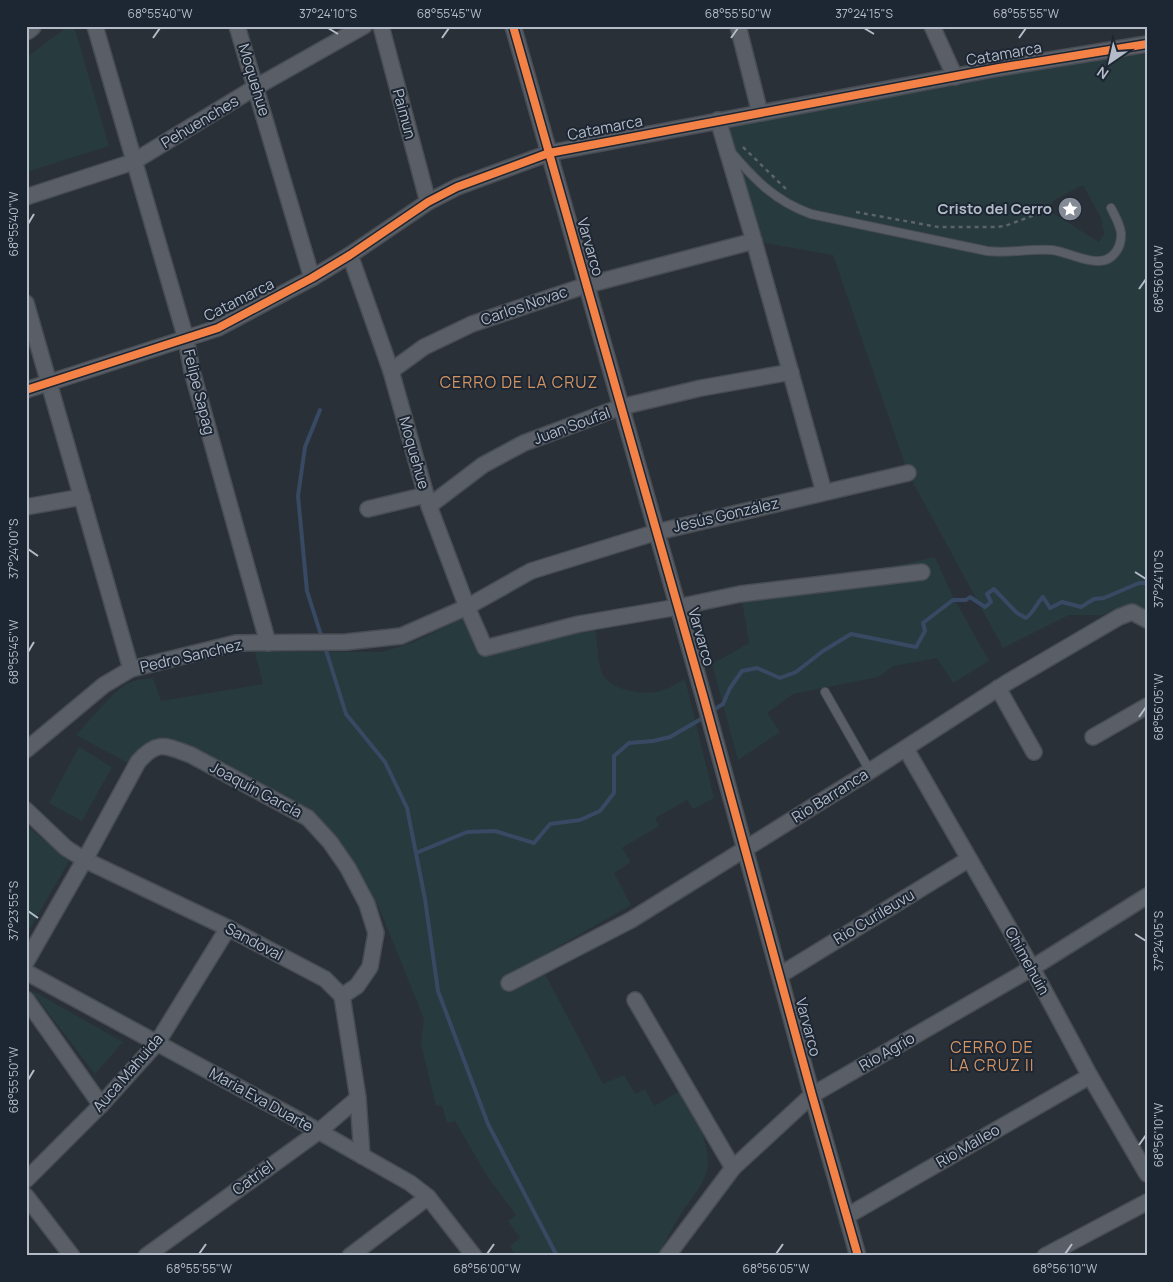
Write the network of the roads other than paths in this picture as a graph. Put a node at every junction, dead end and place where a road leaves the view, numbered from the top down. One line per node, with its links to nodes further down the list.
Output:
1 (30, 26): 9 (main road)
2 (95, 26): 17 (street, Felipe Sapag)
3 (238, 26): 12 (street, Moquehue)
4 (364, 26): 12 (street, Pehuenches)
5 (381, 26): 19 (street, Paimun)
6 (738, 26): 13 (street)
7 (932, 26): 11 (street)
8 (518, 27): 16 (street, Varvarco)
9 (26, 29)
10 (1147, 44): 11 (street, Catamarca)
11 (955, 77): 13 (street, Catamarca)
12 (256, 87): 17 (street, Pehuenches); 23 (street, Moquehue)
13 (760, 113): 14 (street, Catamarca)
14 (718, 120): 15 (street); 16 (street, Catamarca)
15 (725, 144): 20 (lane); 21 (street)
16 (550, 153): 19 (street, Catamarca); 24 (street, Varvarco)
17 (134, 162): 18 (street, Pehuenches); 26 (street, Felipe Sapag)
18 (26, 197)
19 (428, 202): 22 (street, Catamarca)
20 (1111, 208)
21 (754, 241): 24 (street, Carlos Novac); 28 (street)
22 (350, 255): 23 (street, Catamarca); 27 (street, Moquehue)
23 (312, 278): 26 (street, Catamarca)
24 (586, 285): 27 (street, Carlos Novac); 31 (street, Varvarco)
25 (26, 303): 29 (street)
26 (186, 339): 29 (street, Catamarca); 43 (street, Felipe Sapag)
27 (391, 371): 35 (street, Moquehue)
28 (791, 372): 31 (street, Juan Soufal); 33 (street)
29 (49, 384): 30 (street, Catamarca); 34 (street)
30 (26, 390)
31 (622, 408): 35 (street, Juan Soufal); 38 (street, Varvarco)
32 (908, 473): 33 (street, Jesús González)
33 (824, 492): 38 (street, Jesús González)
34 (82, 497): 36 (street); 44 (street)
35 (428, 501): 37 (street); 40 (street, Moquehue)
36 (26, 507)
37 (368, 509)
38 (657, 532): 40 (street, Jesús González); 41 (street, Varvarco)
39 (922, 572): 41 (street)
40 (467, 607): 41 (street, Moquehue); 43 (street, Pedro Sanchez)
41 (678, 607): 54 (street, Varvarco)
42 (1147, 620): 45 (street, Rio Barranca)
43 (268, 643): 44 (street, Pedro Sanchez)
44 (131, 669): 50 (street, Pedro Sanchez)
45 (998, 688): 49 (street, Rio Barranca); 51 (street)
46 (824, 692): 52 (lane)
47 (1147, 706): 48 (street)
48 (1093, 737)
49 (906, 748): 52 (street, Rio Barranca); 55 (street, Chimehuin)
50 (26, 750)
51 (1034, 752)
52 (870, 771): 54 (street, Rio Barranca)
53 (26, 810): 56 (street, Sandoval)
54 (745, 850): 62 (street, Varvarco); 63 (street, Rio Barranca)
55 (969, 859): 60 (street, Chimehuin); 62 (street, Rio Curileuvu)
56 (84, 860): 58 (street, Sandoval); 59 (street); 64 (street, Joaquín García)
57 (1147, 896): 60 (street, Rio Agrio)
58 (228, 928): 64 (street, Sandoval); 67 (street, Auca Mahuida)
59 (26, 962)
60 (1032, 968): 68 (street, Chimehuin); 69 (street, Rio Agrio)
61 (26, 972): 67 (street, Maria Eva Duarte)
62 (780, 975): 69 (street, Varvarco)
63 (509, 983)
64 (342, 996): 70 (street)
65 (26, 999): 71 (street)
66 (635, 1000): 74 (street)
67 (157, 1043): 71 (street, Auca Mahuida); 72 (street, Maria Eva Duarte)
68 (1090, 1076): 75 (street, Chimehuin); 80 (street, Rio Malleo)
69 (812, 1095): 74 (street, Rio Agrio); 80 (street, Varvarco)
70 (358, 1098): 72 (street, Catriel); 73 (street)
71 (101, 1105): 76 (street, Auca Mahuida)
72 (318, 1132): 73 (street, Maria Eva Duarte); 82 (street, Catriel)
73 (362, 1156): 78 (street, Maria Eva Duarte)
74 (733, 1168): 85 (street, Rio Agrio)
75 (1147, 1174)
76 (26, 1180)
77 (26, 1196): 81 (street)
78 (428, 1197): 83 (street); 84 (street, Maria Eva Duarte)
79 (1147, 1202): 87 (street)
80 (847, 1216): 86 (street, Varvarco)
81 (72, 1256)
82 (146, 1256)
83 (350, 1256)
84 (474, 1256)
85 (667, 1256)
86 (858, 1256)
87 (1045, 1256)

